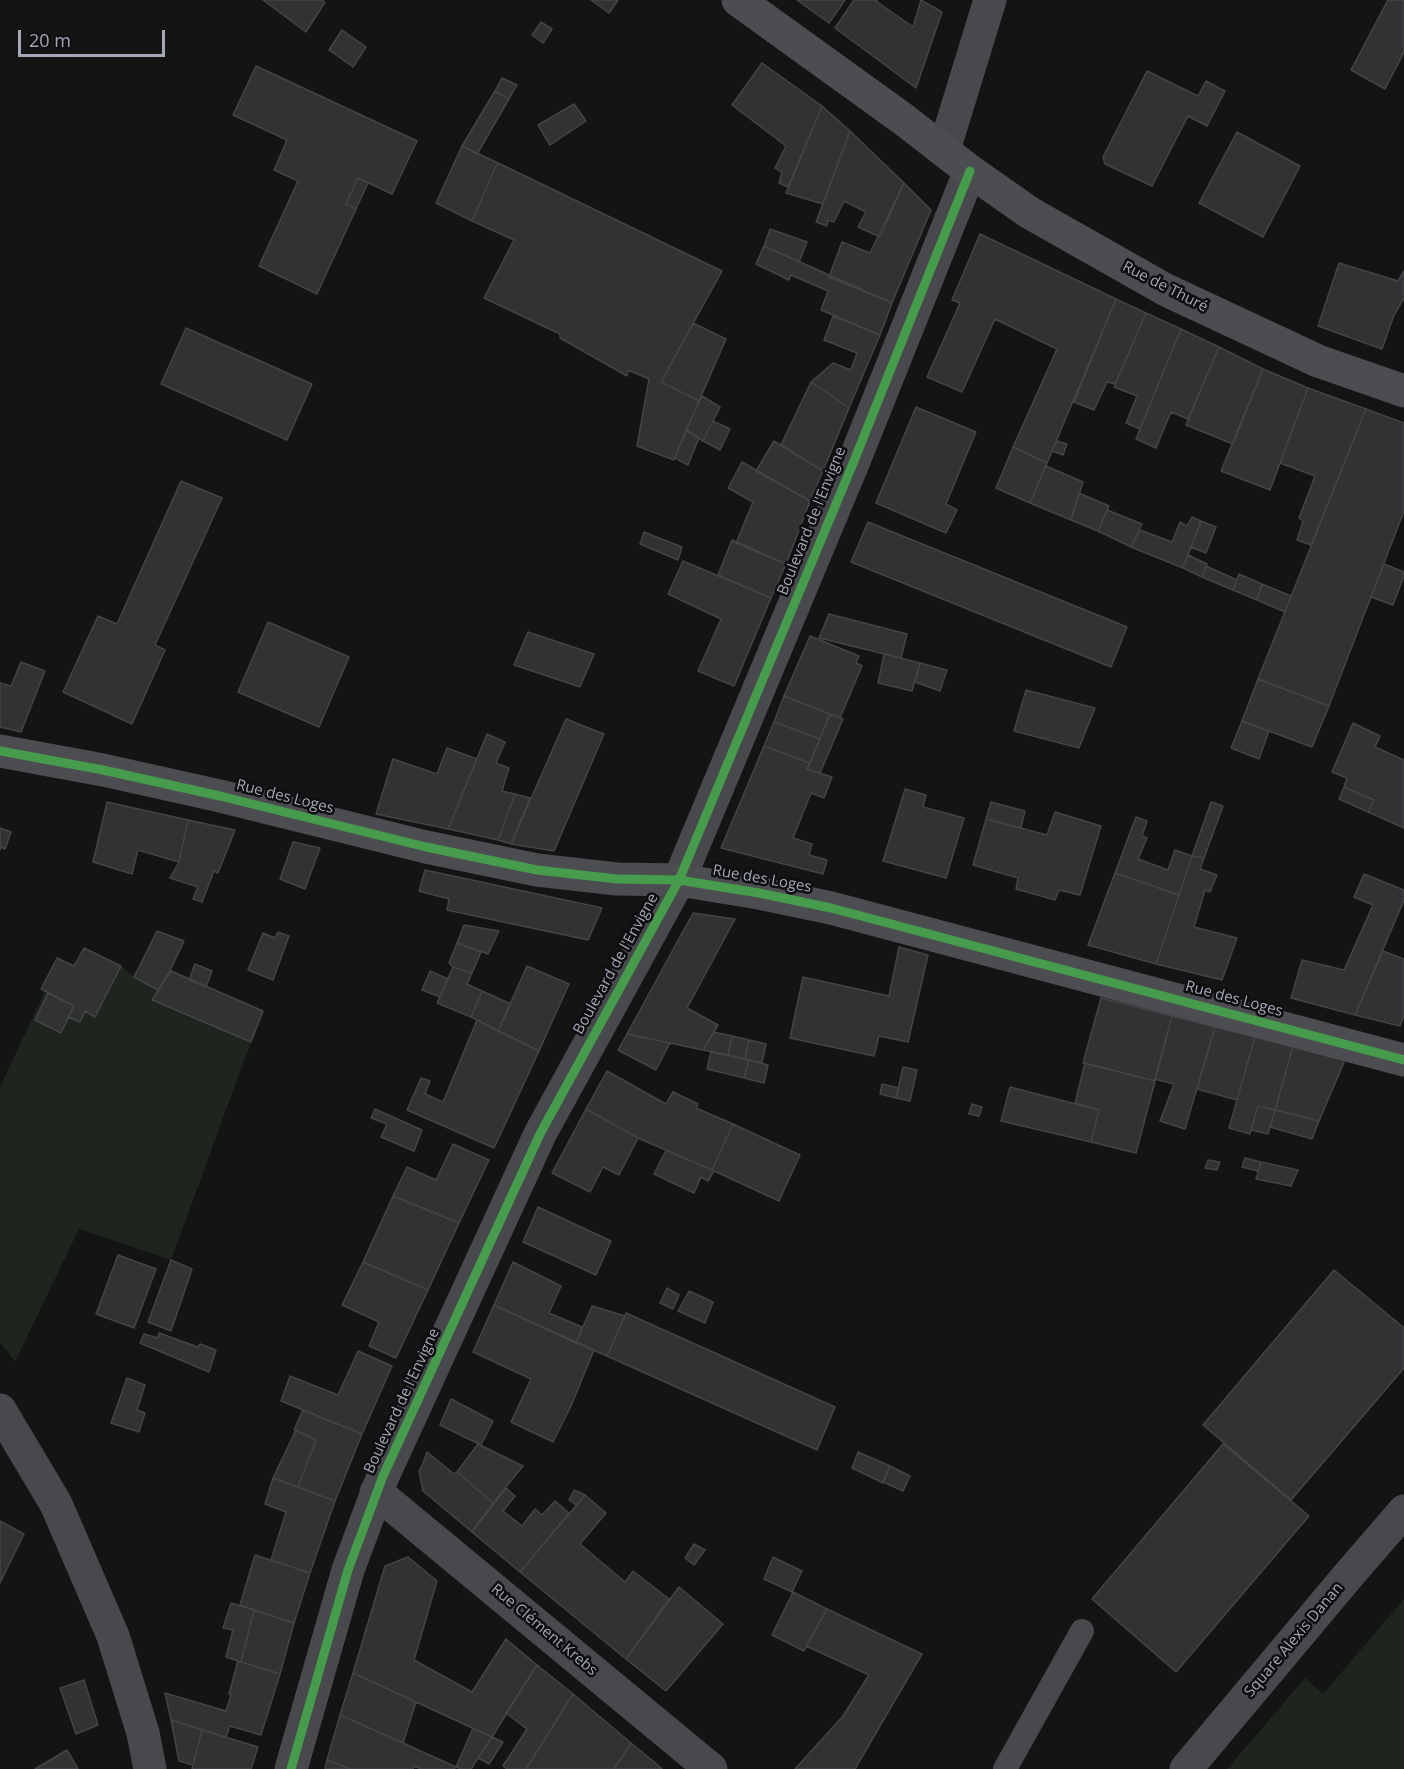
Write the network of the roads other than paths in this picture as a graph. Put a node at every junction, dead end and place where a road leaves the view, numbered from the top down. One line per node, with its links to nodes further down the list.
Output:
1 (738, 0): 3 (street, Rue de Thuré)
2 (990, 0): 3 (street)
3 (944, 150): 4 (street, Rue de Thuré)
4 (970, 171): 5 (street, Rue de Thuré); 7 (street, Boulevard de l'Envigne)
5 (1404, 391)
6 (0, 751): 7 (street, Rue des Loges)
7 (679, 880): 8 (street, Rue des Loges); 10 (street, Boulevard de l'Envigne)
8 (1404, 1060)
9 (0, 1410): 13 (street)
10 (376, 1492): 14 (street, Boulevard de l'Envigne); 15 (street, Rue Clément Krebs)
11 (1404, 1511): 17 (street, Square Alexis Danan)
12 (1082, 1631): 16 (lane)
13 (150, 1769)
14 (291, 1769)
15 (711, 1769)
16 (1005, 1769)
17 (1186, 1769)

